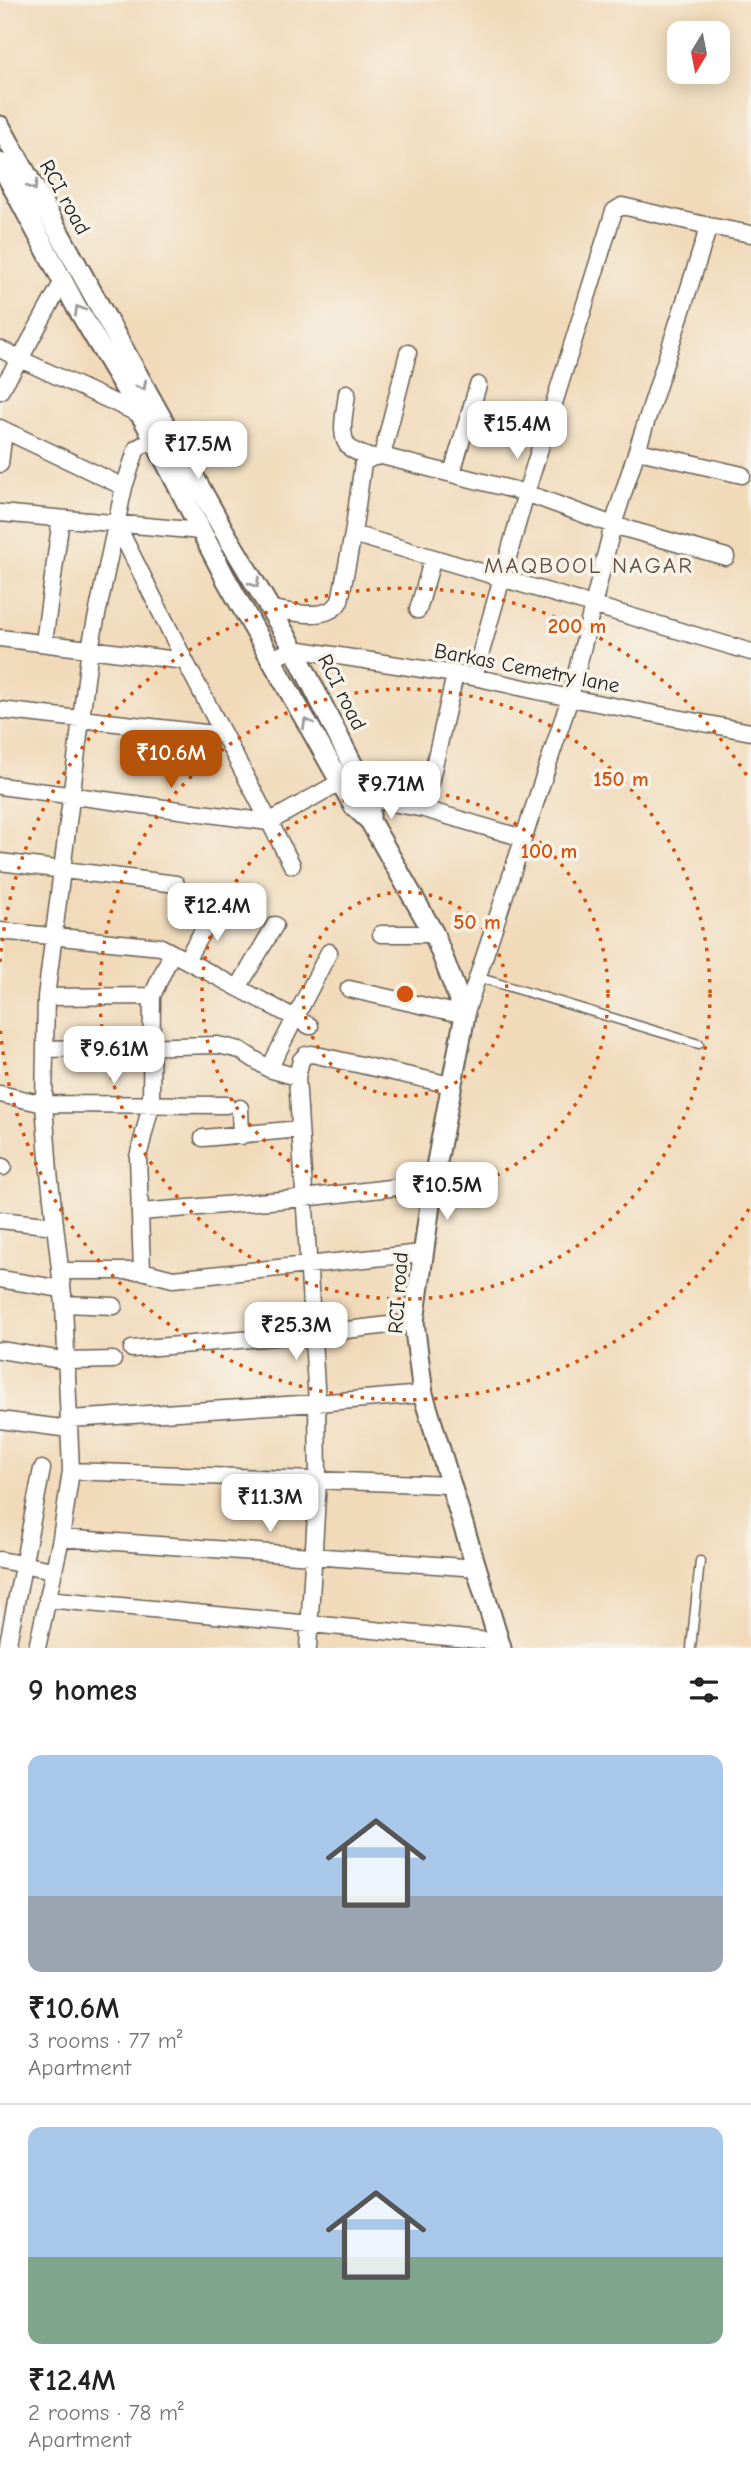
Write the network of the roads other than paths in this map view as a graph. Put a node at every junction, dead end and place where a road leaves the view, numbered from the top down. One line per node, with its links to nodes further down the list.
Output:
1 (0, 126): 14 (street, RCI road, one-way to 14)
2 (0, 163): 5 (street)
3 (709, 226): 4 (street); 15 (street); 21 (street)
4 (751, 234)
5 (63, 281): 8 (street); 12 (street, one-way to 5)
6 (0, 349): 8 (street)
7 (408, 353): 16 (street)
8 (20, 359): 10 (street); 12 (street)
9 (478, 385): 18 (street)
10 (0, 391)
11 (347, 393): 16 (street)
12 (141, 415): 14 (street)
13 (2, 430): 17 (street); 20 (street)
14 (161, 436): 20 (street); 26 (street); 32 (street, RCI road, one-way to 32)
15 (639, 451): 19 (street); 25 (street)
16 (377, 457): 18 (street); 27 (street)
17 (0, 464)
18 (452, 473): 21 (street)
19 (742, 475)
20 (124, 487): 24 (street)
21 (527, 494): 25 (street); 30 (street)
22 (0, 513): 23 (street)
23 (61, 519): 24 (street); 35 (street)
24 (117, 525): 26 (street); 36 (street); 40 (street)
25 (613, 525): 28 (street); 31 (street)
26 (201, 531): 39 (street)
27 (353, 534): 29 (street); 32 (street)
28 (726, 557)
29 (433, 558): 30 (street); 33 (street)
30 (504, 577): 31 (street); 42 (street)
31 (593, 604): 38 (street); 43 (street)
32 (270, 608): 37 (street, RCI road)
33 (418, 610)
34 (0, 638): 35 (street)
35 (44, 642): 36 (street)
36 (90, 648): 40 (street); 45 (street)
37 (294, 649): 39 (street); 41 (street, Barkas Cemetry lane); 51 (street, RCI road)
38 (751, 652)
39 (271, 659): 48 (street, one-way to 39)
40 (185, 661): 47 (street)
41 (455, 675): 42 (street, Barkas Cemetry lane); 52 (street)
42 (474, 677): 43 (street, Barkas Cemetry lane)
43 (570, 698): 46 (street, Barkas Cemetry lane); 54 (street)
44 (0, 710): 45 (street)
45 (79, 719): 47 (street); 50 (street)
46 (751, 732)
47 (223, 735): 53 (street)
48 (340, 782): 51 (street); 53 (street)
49 (0, 786): 50 (street)
50 (70, 796): 53 (street); 57 (street)
51 (362, 802): 52 (street); 63 (street)
52 (424, 809): 54 (street)
53 (269, 822): 56 (street)
54 (523, 838): 67 (street)
55 (0, 862): 57 (street)
56 (292, 865)
57 (61, 869): 58 (street); 64 (street)
58 (176, 884)
59 (216, 908): 66 (street)
60 (275, 925): 68 (street)
61 (0, 931): 64 (street)
62 (381, 934): 63 (street)
63 (434, 934): 72 (street)
64 (55, 938): 66 (street); 71 (street)
65 (328, 952): 73 (street)
66 (179, 957): 68 (street); 70 (street)
67 (477, 977): 72 (street); 74 (lane)
68 (237, 988): 73 (street)
69 (349, 989): 72 (street)
70 (152, 996): 71 (street); 75 (street)
71 (46, 997): 76 (street)
72 (465, 1014): 79 (street, RCI road)
73 (303, 1022): 77 (street)
74 (699, 1044)
75 (152, 1047): 76 (street); 77 (street); 82 (street)
76 (45, 1049): 81 (street)
77 (269, 1069): 78 (street)
78 (297, 1077): 79 (street); 83 (street)
79 (451, 1085): 86 (street, RCI road)
80 (0, 1094): 81 (street)
81 (44, 1104): 82 (street); 90 (street)
82 (152, 1105): 84 (street); 88 (street)
83 (300, 1129): 84 (street); 87 (street)
84 (241, 1136): 85 (street)
85 (203, 1138)
86 (433, 1183): 87 (street); 91 (street, RCI road)
87 (304, 1198): 88 (street); 92 (street)
88 (141, 1212): 94 (street)
89 (0, 1220): 90 (street)
90 (55, 1226): 93 (street)
91 (422, 1253): 92 (street); 98 (street, RCI road)
92 (308, 1265): 94 (street); 99 (street)
93 (60, 1271): 94 (street); 96 (street)
94 (142, 1271)
95 (0, 1279): 96 (street)
96 (63, 1297): 97 (street); 103 (street)
97 (114, 1306)
98 (414, 1322): 99 (street); 104 (street, RCI road)
99 (313, 1334): 100 (street); 105 (street)
100 (132, 1349)
101 (0, 1350): 103 (street)
102 (113, 1360): 103 (street)
103 (68, 1361): 107 (street)
104 (423, 1394): 105 (street); 111 (street, RCI road)
105 (317, 1403): 107 (street); 110 (street)
106 (0, 1420): 107 (street)
107 (70, 1424): 109 (street)
108 (42, 1469): 116 (street)
109 (71, 1471): 110 (street); 112 (street)
110 (318, 1480): 111 (street); 113 (street)
111 (450, 1485): 117 (street, RCI road)
112 (61, 1538): 113 (street); 118 (street)
113 (314, 1556): 117 (street); 120 (street)
114 (0, 1560): 116 (street)
115 (700, 1561): 125 (lane)
116 (24, 1565): 118 (street); 122 (street)
117 (477, 1568): 121 (street, RCI road)
118 (53, 1570): 119 (street)
119 (47, 1599): 120 (street); 123 (street)
120 (309, 1622): 121 (street); 124 (street)
121 (500, 1645)
122 (7, 1648)
123 (37, 1648)
124 (307, 1648)
125 (691, 1648)

